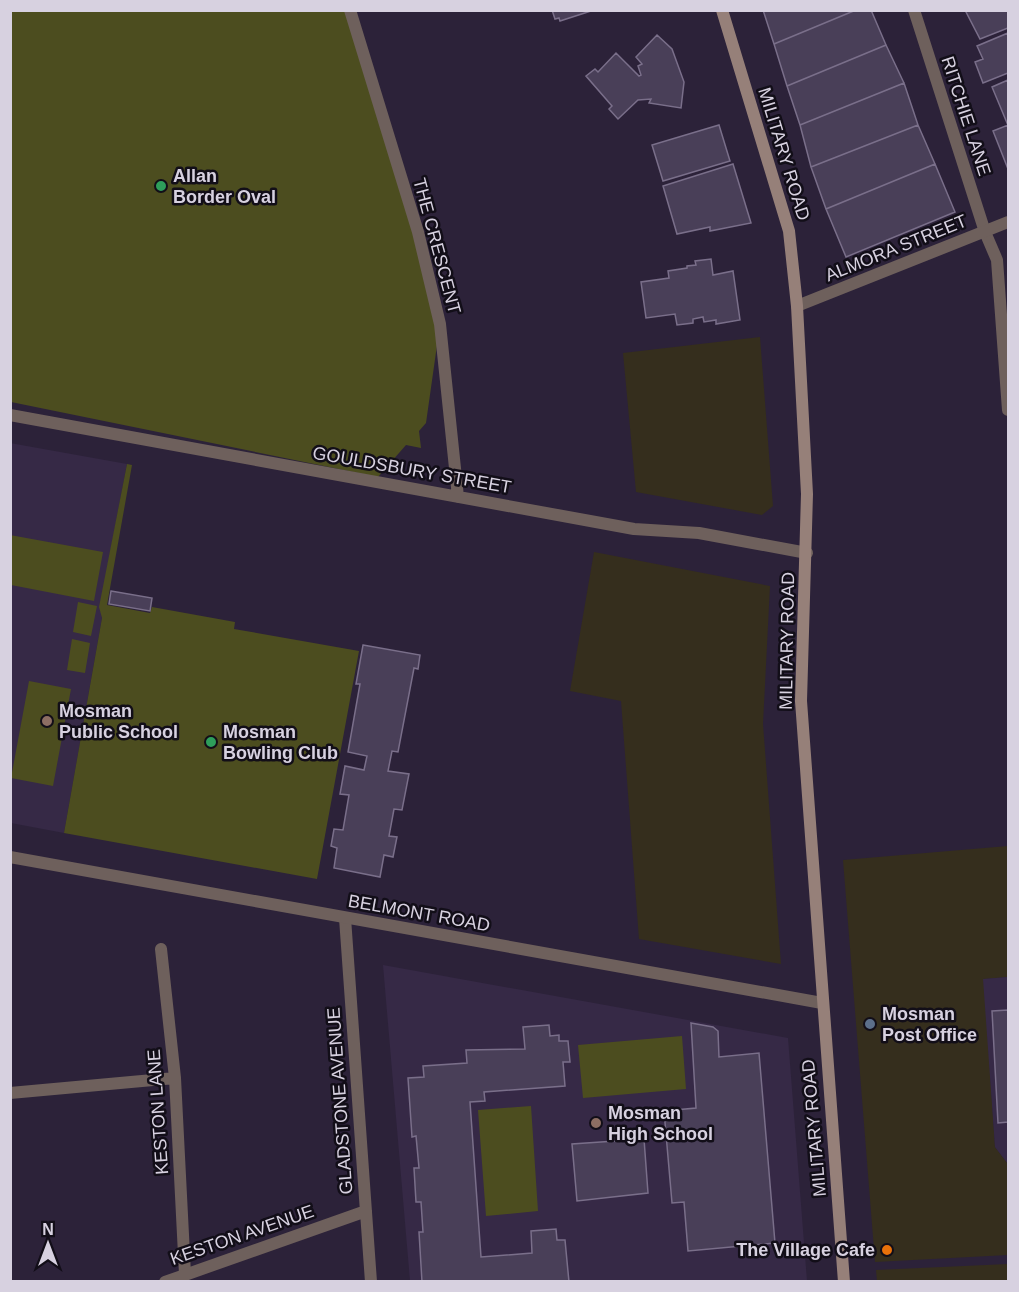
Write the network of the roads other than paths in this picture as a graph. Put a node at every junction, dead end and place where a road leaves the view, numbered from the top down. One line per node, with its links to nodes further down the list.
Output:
1 (350, 10): 9 (street, THE CRESCENT)
2 (722, 10): 6 (main road, MILITARY ROAD)
3 (914, 10): 5 (street, RITCHIE LANE)
4 (1008, 222): 5 (street, ALMORA STREET)
5 (985, 232): 6 (street, ALMORA STREET); 7 (street, RITCHIE LANE)
6 (797, 306): 10 (main road, MILITARY ROAD)
7 (1008, 410)
8 (10, 416): 9 (street, GOULDSBURY STREET)
9 (458, 497): 10 (street, GOULDSBURY STREET)
10 (807, 553): 14 (main road, MILITARY ROAD)
11 (10, 857): 12 (street, BELMONT ROAD)
12 (345, 918): 14 (street, BELMONT ROAD); 17 (street, GLADSTONE AVENUE)
13 (161, 949): 15 (street, KESTON LANE)
14 (822, 1003): 21 (main road, MILITARY ROAD)
15 (175, 1078): 16 (street); 18 (street, KESTON LANE)
16 (10, 1093)
17 (366, 1211): 18 (street, KESTON AVENUE); 20 (street, GLADSTONE AVENUE)
18 (185, 1274): 19 (street, KESTON AVENUE)
19 (165, 1281)
20 (372, 1281)
21 (844, 1281)

